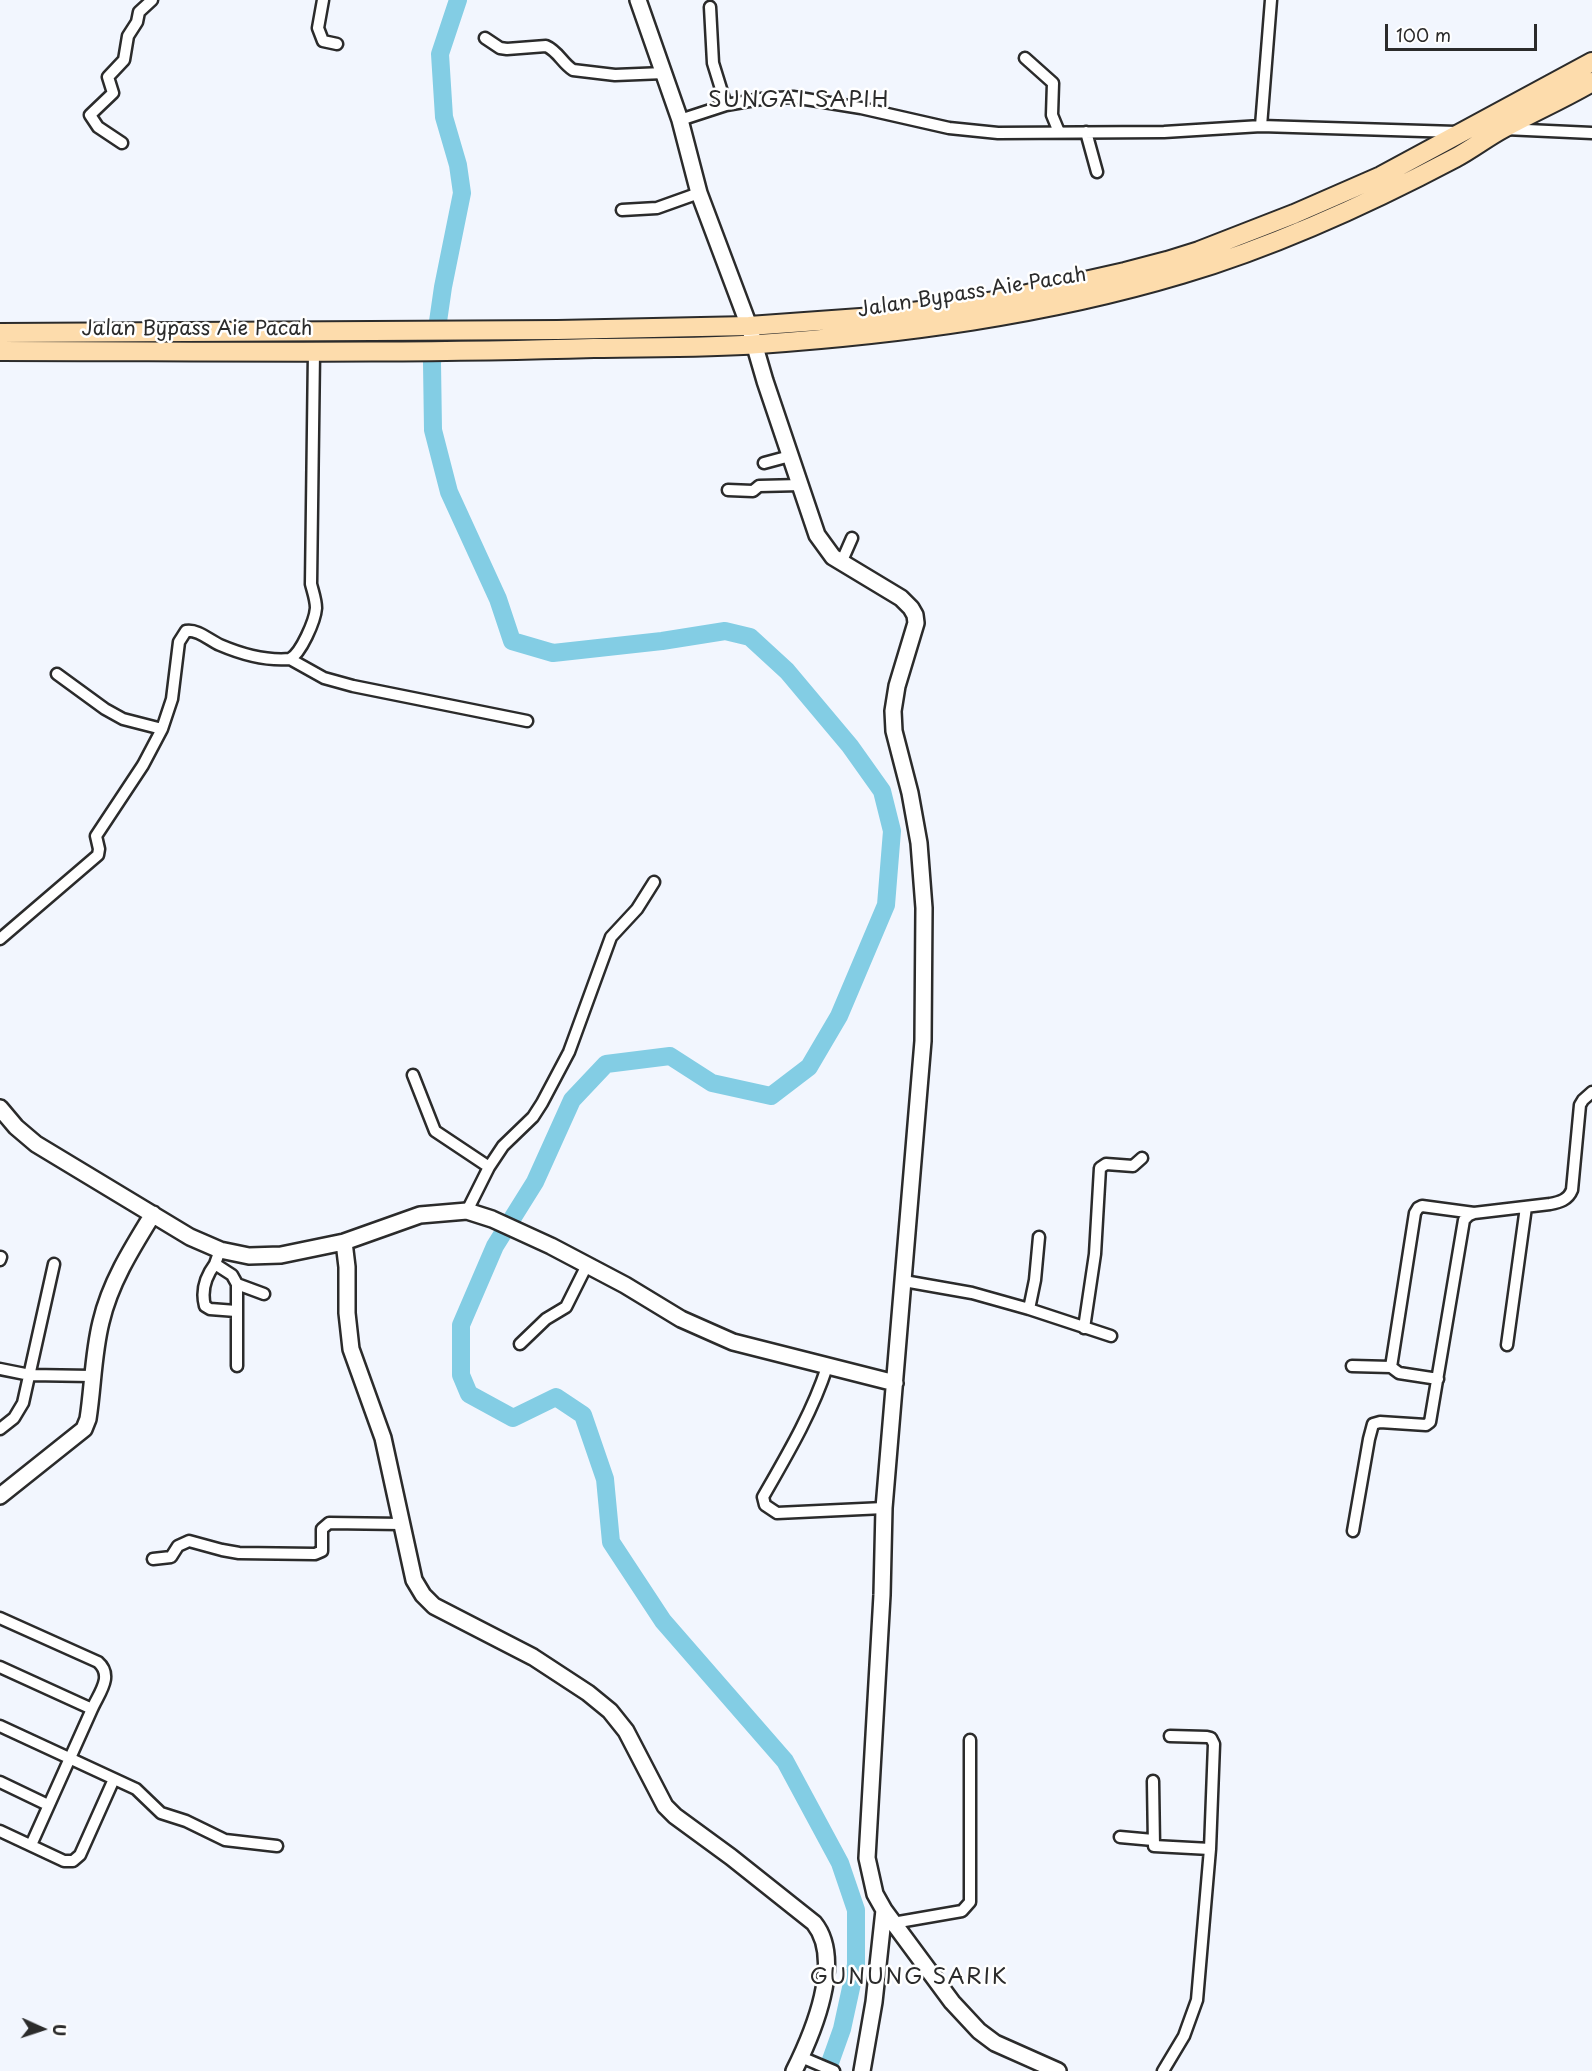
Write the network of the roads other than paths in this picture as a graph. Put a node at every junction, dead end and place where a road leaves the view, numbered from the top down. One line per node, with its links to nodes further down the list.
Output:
1 (152, 0): 20 (street)
2 (323, 0): 7 (street)
3 (638, 0): 10 (street)
4 (1271, 0): 14 (street)
5 (710, 8): 12 (street)
6 (485, 38): 10 (street)
7 (337, 44)
8 (1025, 58): 16 (street)
9 (1592, 62): 18 (highway, Jalan Bypass Aie Pacah)
10 (664, 73): 13 (street)
11 (1592, 82): 15 (highway, Jalan Bypass Aie Pacah)
12 (726, 105): 13 (street); 16 (street)
13 (680, 120): 22 (street)
14 (1261, 126): 17 (street); 18 (street)
15 (1502, 129): 18 (street); 19 (street); 26 (highway, Jalan Bypass Aie Pacah)
16 (1059, 132): 17 (street)
17 (1086, 132): 21 (street)
18 (1465, 132): 24 (highway, Jalan Bypass Aie Pacah)
19 (1592, 133)
20 (122, 143)
21 (1096, 172)
22 (699, 194): 23 (street); 24 (street)
23 (622, 210)
24 (749, 326): 25 (highway, Jalan Bypass Aie Pacah); 26 (street)
25 (0, 333)
26 (754, 344): 28 (highway, Jalan Bypass Aie Pacah); 29 (street)
27 (0, 351): 28 (highway, Jalan Bypass Aie Pacah)
28 (314, 352): 35 (street)
29 (790, 456): 30 (street); 31 (street)
30 (764, 463)
31 (801, 485): 32 (street); 34 (street)
32 (728, 490)
33 (852, 538): 34 (street)
34 (841, 562): 55 (street)
35 (290, 659): 37 (street); 38 (street)
36 (57, 674): 38 (street)
37 (527, 721)
38 (162, 729): 40 (street)
39 (654, 882): 45 (street)
40 (0, 939)
41 (413, 1075): 45 (street)
42 (1592, 1092): 46 (street)
43 (0, 1108): 49 (street)
44 (1142, 1158): 60 (street)
45 (489, 1167): 47 (street)
46 (1526, 1207): 48 (street); 63 (street)
47 (467, 1211): 51 (street); 54 (street)
48 (1474, 1213): 67 (street); 71 (street)
49 (153, 1214): 52 (street); 70 (street)
50 (1039, 1236): 58 (street)
51 (344, 1242): 52 (street); 76 (street)
52 (217, 1257): 56 (street); 59 (street)
53 (54, 1264): 69 (street)
54 (587, 1265): 62 (street); 66 (street)
55 (904, 1281): 58 (street); 72 (street)
56 (237, 1284): 57 (street); 59 (street)
57 (264, 1294)
58 (1029, 1309): 60 (street)
59 (236, 1311): 64 (street)
60 (1084, 1328): 61 (street)
61 (1110, 1336)
62 (520, 1344)
63 (1507, 1345)
64 (237, 1366)
65 (1352, 1366): 67 (street)
66 (827, 1367): 72 (street); 75 (street)
67 (1391, 1367): 71 (street)
68 (0, 1369): 69 (street)
69 (30, 1375): 70 (street); 73 (street)
70 (92, 1376): 74 (street)
71 (1438, 1379): 77 (street)
72 (895, 1383): 75 (street)
73 (0, 1429)
74 (0, 1496)
75 (884, 1508): 96 (street)
76 (402, 1524): 78 (street); 98 (street)
77 (1353, 1531)
78 (153, 1559)
79 (0, 1618): 81 (street)
80 (0, 1667): 81 (street)
81 (92, 1709): 85 (street)
82 (0, 1726): 85 (street)
83 (1170, 1736): 95 (street)
84 (970, 1740): 97 (street)
85 (69, 1757): 86 (street); 89 (street)
86 (114, 1779): 93 (street); 94 (street)
87 (1154, 1781): 92 (street)
88 (0, 1782): 89 (street)
89 (48, 1805): 93 (street)
90 (0, 1831): 93 (street)
91 (1120, 1837): 92 (street)
92 (1153, 1840): 95 (street)
93 (31, 1845)
94 (277, 1846)
95 (1210, 1849): 102 (street)
96 (884, 1910): 97 (street); 100 (street)
97 (893, 1923): 101 (street)
98 (802, 2063): 99 (street)
99 (834, 2071)
100 (862, 2071)
101 (1058, 2071)
102 (1162, 2071)

